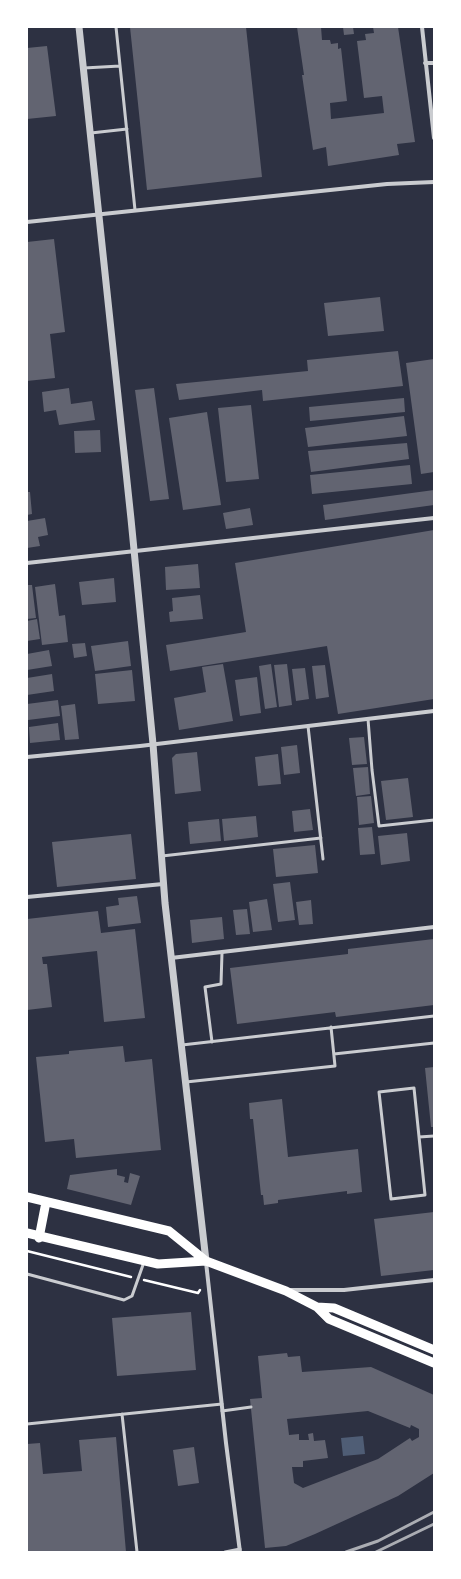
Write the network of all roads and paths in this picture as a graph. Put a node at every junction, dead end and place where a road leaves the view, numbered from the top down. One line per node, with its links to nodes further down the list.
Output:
1 (79, 27): 7 (street)
2 (116, 27): 6 (lane)
3 (422, 27): 4 (street)
4 (425, 63): 5 (street); 10 (street)
5 (434, 63)
6 (120, 66): 7 (lane); 8 (lane)
7 (83, 68): 9 (street)
8 (127, 129): 9 (lane); 12 (lane)
9 (90, 133): 13 (street)
10 (434, 138)
11 (434, 182): 12 (street)
12 (135, 210): 13 (street)
13 (98, 214): 14 (street); 16 (street)
14 (27, 222)
15 (434, 518): 16 (street)
16 (134, 552): 17 (street); 21 (street)
17 (27, 563)
18 (434, 711): 19 (street)
19 (368, 719): 20 (street); 23 (lane)
20 (308, 726): 21 (street); 24 (lane)
21 (153, 744): 22 (street); 25 (street)
22 (27, 757)
23 (434, 820)
24 (321, 838): 25 (lane); 26 (lane)
25 (162, 856): 27 (street)
26 (323, 859)
27 (163, 884): 28 (street); 31 (street)
28 (27, 897)
29 (434, 927): 30 (street)
30 (222, 953): 31 (street); 34 (lane)
31 (171, 958): 36 (street)
32 (434, 1016): 33 (lane)
33 (331, 1027): 34 (lane); 37 (lane)
34 (212, 1042): 36 (lane)
35 (434, 1043): 37 (lane)
36 (182, 1045): 38 (street)
37 (334, 1054): 38 (lane)
38 (186, 1082): 47 (street)
39 (434, 1136): 40 (lane)
40 (419, 1137): 40 (lane)
41 (27, 1197): 42 (main road)
42 (46, 1202): 44 (main road); 47 (main road)
43 (27, 1234): 44 (main road)
44 (39, 1238): 46 (main road)
45 (27, 1251): 49 (path)
46 (144, 1260): 47 (main road); 49 (lane)
47 (206, 1261): 52 (main road); 56 (street)
48 (27, 1274): 49 (lane)
49 (139, 1278): 51 (path)
50 (434, 1280): 52 (street)
51 (200, 1290)
52 (286, 1290): 53 (main road)
53 (317, 1307): 54 (main road); 55 (main road)
54 (434, 1350)
55 (434, 1363)
56 (222, 1404): 58 (street); 59 (lane)
57 (251, 1407): 58 (lane)
58 (222, 1411): 61 (street)
59 (122, 1414): 60 (lane); 62 (lane)
60 (27, 1424)
61 (240, 1551): 63 (lane)
62 (137, 1552)
63 (225, 1552)

